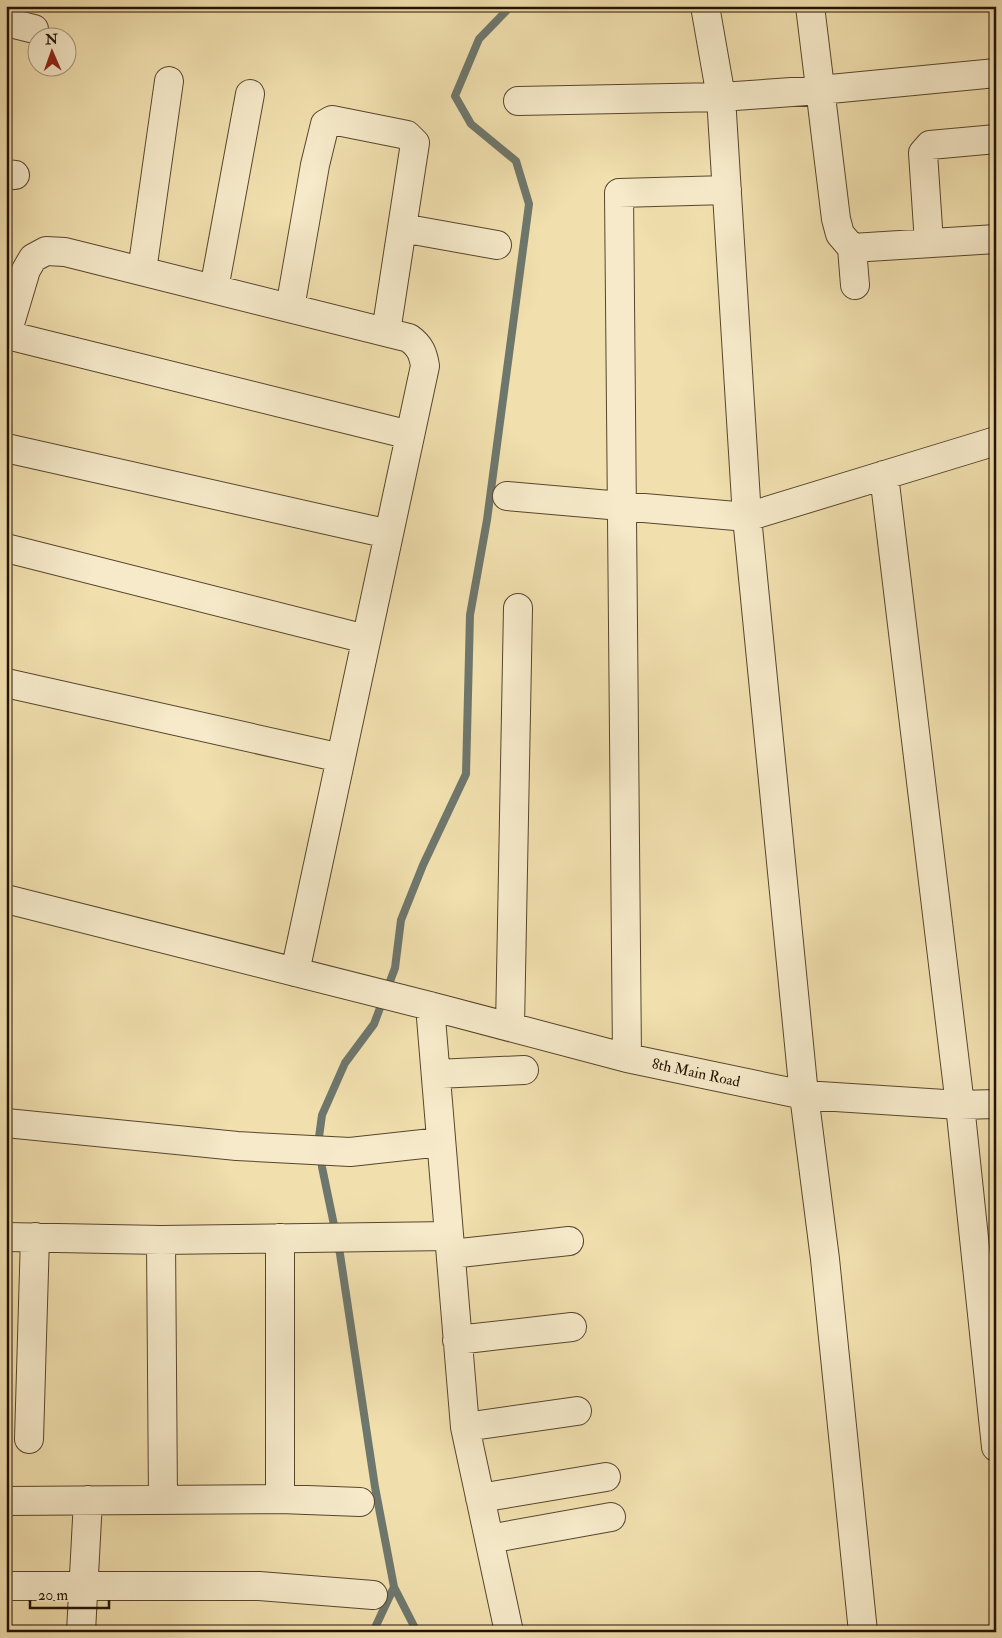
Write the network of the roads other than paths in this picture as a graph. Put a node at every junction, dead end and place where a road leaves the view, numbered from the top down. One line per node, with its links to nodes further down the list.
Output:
1 (705, 6): 9 (street)
2 (810, 6): 7 (street)
3 (6, 22): 4 (street)
4 (30, 28)
5 (996, 73): 7 (street)
6 (169, 81): 18 (street)
7 (820, 90): 9 (street); 17 (street)
8 (250, 94): 20 (street)
9 (721, 97): 10 (street); 12 (street)
10 (518, 101)
11 (996, 139): 15 (street)
12 (727, 190): 29 (street); 30 (street)
13 (402, 228): 16 (street); 21 (street); 22 (street)
14 (996, 239): 15 (street)
15 (929, 243): 17 (street)
16 (497, 245)
17 (852, 248): 19 (street)
18 (142, 271): 20 (street); 23 (street)
19 (855, 285)
20 (214, 289): 21 (street)
21 (290, 308): 22 (street)
22 (386, 332): 24 (street)
23 (7, 336): 24 (street)
24 (410, 434): 31 (street)
25 (996, 440): 27 (street)
26 (6, 448): 31 (street)
27 (884, 475): 30 (street); 46 (street)
28 (507, 496): 29 (street)
29 (622, 506): 30 (street); 41 (street)
30 (747, 517): 44 (street)
31 (389, 534): 34 (street)
32 (6, 548): 34 (street)
33 (518, 608): 40 (street)
34 (366, 639): 36 (street)
35 (6, 684): 36 (street)
36 (341, 758): 38 (street)
37 (6, 899): 38 (street, 8th Main Road)
38 (294, 972): 39 (street, 8th Main Road)
39 (430, 1006): 40 (street, 8th Main Road); 43 (street)
40 (510, 1027): 41 (street, 8th Main Road)
41 (627, 1058): 44 (street, 8th Main Road)
42 (524, 1070): 43 (street)
43 (436, 1074): 48 (street)
44 (804, 1095): 46 (street, 8th Main Road); 75 (street)
45 (996, 1104): 46 (street, 8th Main Road)
46 (960, 1105): 60 (street)
47 (6, 1123): 48 (street)
48 (441, 1142): 54 (street)
49 (6, 1237): 50 (street)
50 (35, 1237): 52 (street); 59 (street)
51 (280, 1238): 52 (street); 54 (street); 63 (street)
52 (161, 1240): 65 (street)
53 (569, 1241): 54 (street)
54 (450, 1245): 56 (street)
55 (572, 1327): 56 (street)
56 (457, 1340): 58 (street)
57 (577, 1411): 58 (street)
58 (465, 1427): 62 (street)
59 (29, 1439)
60 (996, 1447)
61 (606, 1477): 62 (street)
62 (480, 1498): 69 (street)
63 (280, 1499): 65 (street); 67 (street)
64 (88, 1500): 65 (street); 66 (street); 71 (street)
65 (163, 1500)
66 (6, 1501)
67 (360, 1502)
68 (610, 1517): 69 (street)
69 (489, 1539): 74 (street)
70 (6, 1586): 71 (street)
71 (84, 1587): 72 (street); 73 (street)
72 (373, 1595)
73 (81, 1632)
74 (508, 1632)
75 (863, 1632)

